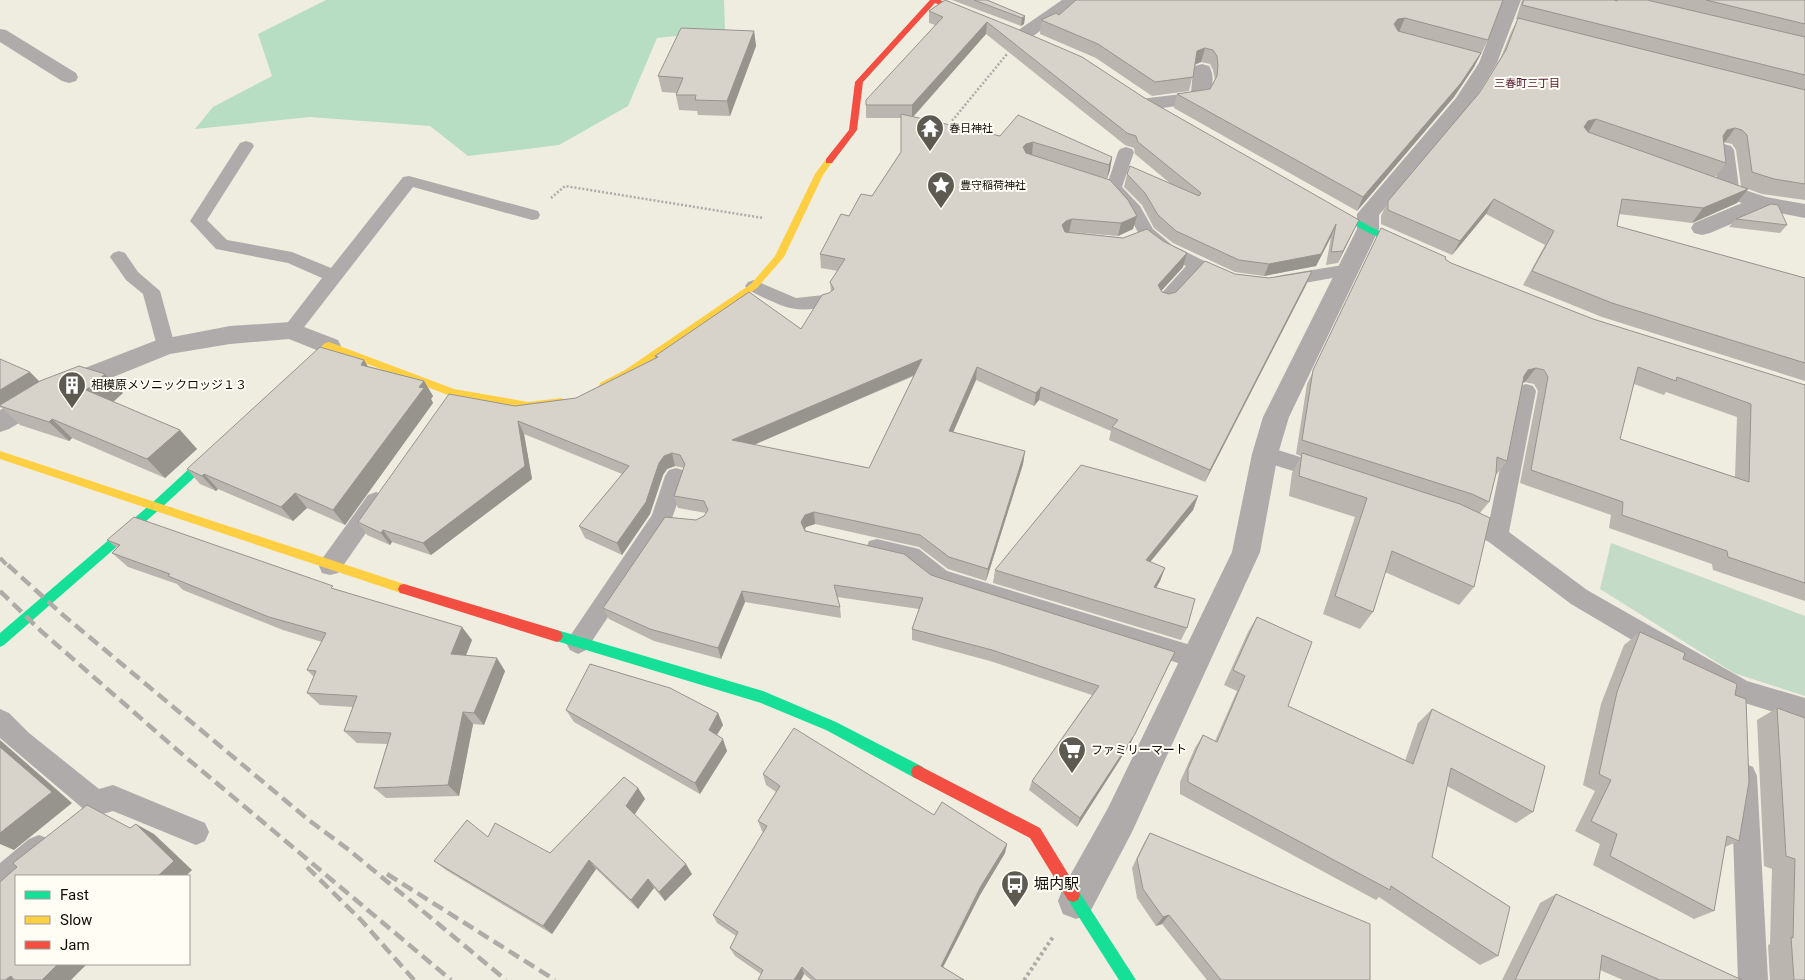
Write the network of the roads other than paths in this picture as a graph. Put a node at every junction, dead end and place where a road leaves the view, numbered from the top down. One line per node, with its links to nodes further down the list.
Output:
1 (1074, 0): 6 (street)
2 (1512, 0): 4 (street)
3 (987, 21): 35 (street)
4 (1503, 23): 5 (street); 24 (street)
5 (1522, 28)
6 (1018, 33): 8 (street)
7 (0, 34): 10 (street)
8 (1039, 42)
9 (1202, 70): 11 (street)
10 (69, 78)
11 (1144, 102): 12 (street)
12 (1168, 115)
13 (246, 146): 32 (lane)
14 (1724, 150): 19 (street)
15 (1126, 152): 18 (lane)
16 (1694, 180): 19 (street)
17 (1096, 183): 18 (lane)
18 (1114, 188): 26 (lane)
19 (1729, 192): 21 (street)
20 (1316, 199): 24 (street)
21 (1762, 203): 22 (street); 25 (street)
22 (1805, 211)
23 (532, 215): 32 (lane)
24 (1368, 228): 28 (street); 31 (street)
25 (1702, 228)
26 (1146, 232): 27 (lane); 30 (lane)
27 (1129, 240)
28 (1421, 253)
29 (119, 257): 39 (lane)
30 (1197, 265): 33 (lane); 36 (lane)
31 (1349, 270): 34 (lane); 47 (street)
32 (333, 276): 38 (lane)
33 (1239, 281)
34 (1264, 284)
35 (754, 286): 37 (lane); 42 (street)
36 (1165, 300)
37 (824, 301)
38 (290, 330): 39 (street); 40 (street)
39 (166, 346): 45 (street)
40 (330, 346): 41 (street); 44 (street)
41 (286, 386)
42 (595, 391)
43 (1526, 391): 54 (lane)
44 (578, 400)
45 (0, 422)
46 (228, 440): 52 (street)
47 (1265, 454): 50 (lane); 59 (street)
48 (0, 455): 52 (street)
49 (676, 476): 58 (lane)
50 (1340, 478)
51 (386, 488): 56 (lane)
52 (156, 506): 56 (street); 57 (street)
53 (1444, 512): 54 (lane)
54 (1497, 536): 60 (lane)
55 (854, 543): 59 (lane)
56 (330, 566): 58 (street)
57 (0, 641)
58 (578, 643): 68 (street)
59 (1197, 658): 68 (street)
60 (1741, 691): 61 (lane); 63 (lane)
61 (1805, 710)
62 (0, 721): 65 (lane)
63 (1742, 721)
64 (1743, 751): 70 (lane)
65 (196, 832)
66 (57, 835): 67 (lane)
67 (0, 881)
68 (1076, 901): 69 (street)
69 (1128, 980)
70 (1753, 980)

